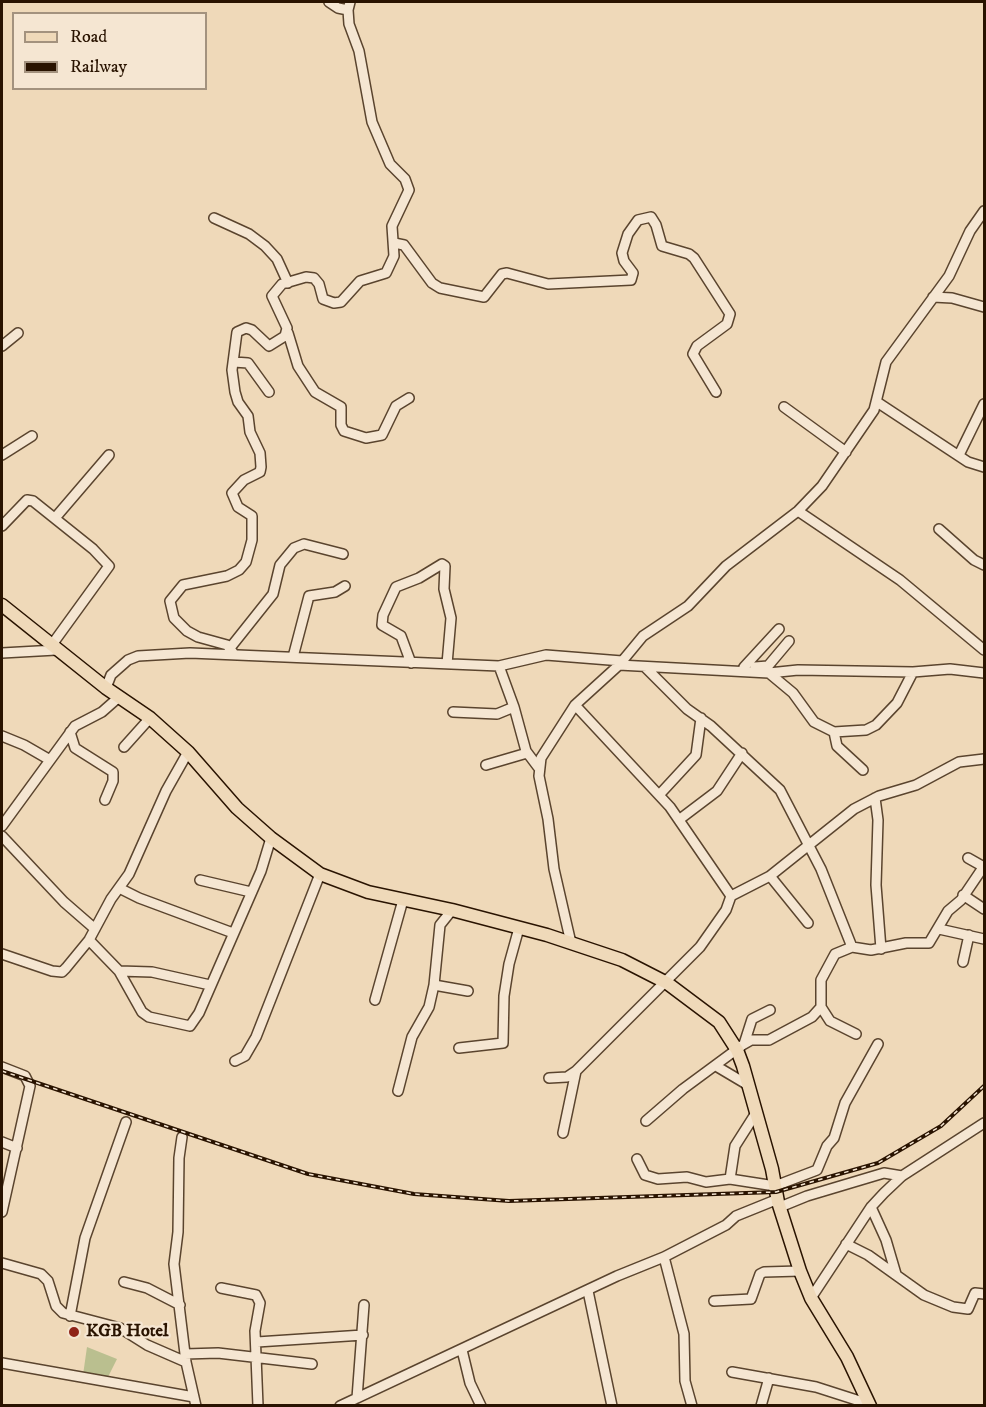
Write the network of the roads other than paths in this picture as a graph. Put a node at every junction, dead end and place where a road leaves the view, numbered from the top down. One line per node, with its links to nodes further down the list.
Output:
1 (329, 2): 2 (street)
2 (349, 6): 5 (street)
3 (983, 215): 7 (street)
4 (214, 218): 6 (street)
5 (394, 243): 6 (street); 14 (street)
6 (288, 283): 10 (street)
7 (933, 297): 8 (street); 16 (street)
8 (984, 307)
9 (18, 333): 11 (street)
10 (288, 333): 12 (street); 15 (street)
11 (2, 346)
12 (234, 362): 13 (street); 37 (street)
13 (269, 392)
14 (716, 392)
15 (409, 398)
16 (877, 402): 20 (street); 23 (street)
17 (984, 404): 23 (street)
18 (784, 407): 20 (street)
19 (32, 436): 21 (street)
20 (846, 452): 25 (street)
21 (2, 455)
22 (109, 455): 26 (street)
23 (959, 455): 24 (street)
24 (984, 467)
25 (798, 511): 36 (street); 41 (street)
26 (56, 518): 27 (street); 35 (street)
27 (2, 526)
28 (939, 529): 30 (street)
29 (343, 554): 37 (street)
30 (984, 565)
31 (345, 586): 39 (street)
32 (2, 605): 35 (main road)
33 (780, 629): 45 (street)
34 (789, 641): 45 (street)
35 (53, 648): 38 (street); 50 (main road)
36 (984, 650)
37 (232, 651): 39 (street); 50 (street)
38 (2, 653)
39 (293, 657): 40 (street)
40 (411, 663): 42 (street); 42 (street)
41 (620, 663): 43 (street); 44 (street); 52 (street)
42 (447, 664): 43 (street)
43 (499, 666): 53 (street)
44 (645, 667): 46 (street); 56 (street)
45 (744, 667): 46 (street)
46 (727, 671): 48 (street)
47 (913, 672): 48 (street); 49 (street); 58 (street)
48 (769, 673): 58 (street)
49 (984, 673)
50 (106, 688): 51 (main road)
51 (119, 697): 55 (main road); 57 (street)
52 (575, 705): 67 (street); 69 (street)
53 (514, 707): 54 (street); 62 (street)
54 (453, 712)
55 (150, 718): 60 (street); 61 (main road)
56 (701, 718): 63 (street); 69 (street)
57 (70, 732): 65 (street); 71 (street)
58 (834, 732): 68 (street)
59 (2, 736): 65 (street)
60 (124, 747)
61 (188, 752): 75 (main road); 82 (street)
62 (527, 753): 66 (street); 67 (street)
63 (742, 753): 72 (street); 76 (street)
64 (984, 759): 70 (street)
65 (50, 760): 73 (street)
66 (486, 765)
67 (538, 767): 97 (street)
68 (863, 770)
69 (660, 794): 72 (street)
70 (875, 798): 76 (street); 99 (street)
71 (105, 800)
72 (680, 819): 85 (street)
73 (2, 826)
74 (2, 836): 90 (street)
75 (271, 838): 79 (main road); 83 (street)
76 (807, 844): 80 (street); 98 (street)
77 (968, 858): 78 (street)
78 (984, 867): 84 (street)
79 (320, 874): 86 (main road); 114 (street)
80 (770, 876): 85 (street); 89 (street)
81 (200, 880): 83 (street)
82 (119, 888): 90 (street); 93 (street)
83 (251, 892): 93 (street)
84 (963, 895): 87 (street); 92 (street)
85 (731, 896): 103 (street)
86 (404, 900): 88 (main road); 107 (street)
87 (984, 909)
88 (452, 910): 91 (main road); 105 (street)
89 (808, 923)
90 (95, 928): 96 (street)
91 (519, 928): 97 (main road); 113 (street)
92 (939, 929): 94 (street); 99 (street)
93 (233, 933): 104 (street)
94 (969, 935): 95 (street); 101 (street)
95 (984, 939)
96 (89, 940): 100 (street); 102 (street)
97 (571, 944): 103 (main road)
98 (852, 947): 99 (street); 108 (street)
99 (880, 949)
100 (2, 954)
101 (963, 962)
102 (119, 971): 104 (street); 104 (street)
103 (667, 983): 112 (main road); 117 (street)
104 (210, 985)
105 (434, 985): 106 (street); 120 (street)
106 (468, 991)
107 (375, 1000)
108 (821, 1007): 110 (street); 112 (street)
109 (770, 1010): 112 (street)
110 (856, 1034)
111 (878, 1044): 132 (street)
112 (741, 1047): 115 (street); 119 (main road)
113 (459, 1048)
114 (235, 1060)
115 (716, 1066): 119 (street); 122 (street)
116 (2, 1067): 128 (street)
117 (576, 1071): 118 (street); 125 (street)
118 (549, 1078)
119 (748, 1085): 121 (main road)
120 (398, 1091)
121 (756, 1113): 131 (street); 132 (main road)
122 (646, 1121)
123 (126, 1122): 149 (street)
124 (984, 1123): 130 (street)
125 (563, 1133)
126 (182, 1137): 147 (street)
127 (2, 1142): 128 (street)
128 (17, 1148): 135 (street)
129 (637, 1159): 131 (street)
130 (902, 1176): 133 (street); 134 (street)
131 (730, 1179): 132 (street)
132 (775, 1186): 133 (main road)
133 (779, 1203): 137 (street); 139 (main road)
134 (871, 1207): 136 (street); 140 (street)
135 (2, 1212)
136 (846, 1244): 140 (street); 145 (street)
137 (664, 1257): 143 (street); 166 (street)
138 (2, 1263): 149 (street)
139 (800, 1271): 145 (main road); 146 (street)
140 (896, 1274): 144 (street)
141 (124, 1282): 147 (street)
142 (221, 1287): 151 (street)
143 (588, 1291): 152 (street); 165 (street)
144 (984, 1294)
145 (811, 1298): 161 (main road)
146 (714, 1301)
147 (180, 1305): 153 (street)
148 (364, 1305): 150 (street)
149 (70, 1316): 153 (street)
150 (363, 1335): 151 (street); 159 (street)
151 (257, 1342): 154 (street)
152 (462, 1350): 159 (street); 164 (street)
153 (186, 1358): 154 (street); 160 (street)
154 (257, 1358): 156 (street); 162 (street)
155 (2, 1363): 160 (street)
156 (312, 1364)
157 (732, 1372): 158 (street)
158 (769, 1378): 161 (street); 167 (street)
159 (357, 1398): 163 (street)
160 (195, 1401)
161 (870, 1405)
162 (258, 1406)
163 (340, 1406)
164 (481, 1406)
165 (612, 1406)
166 (692, 1406)
167 (761, 1406)

